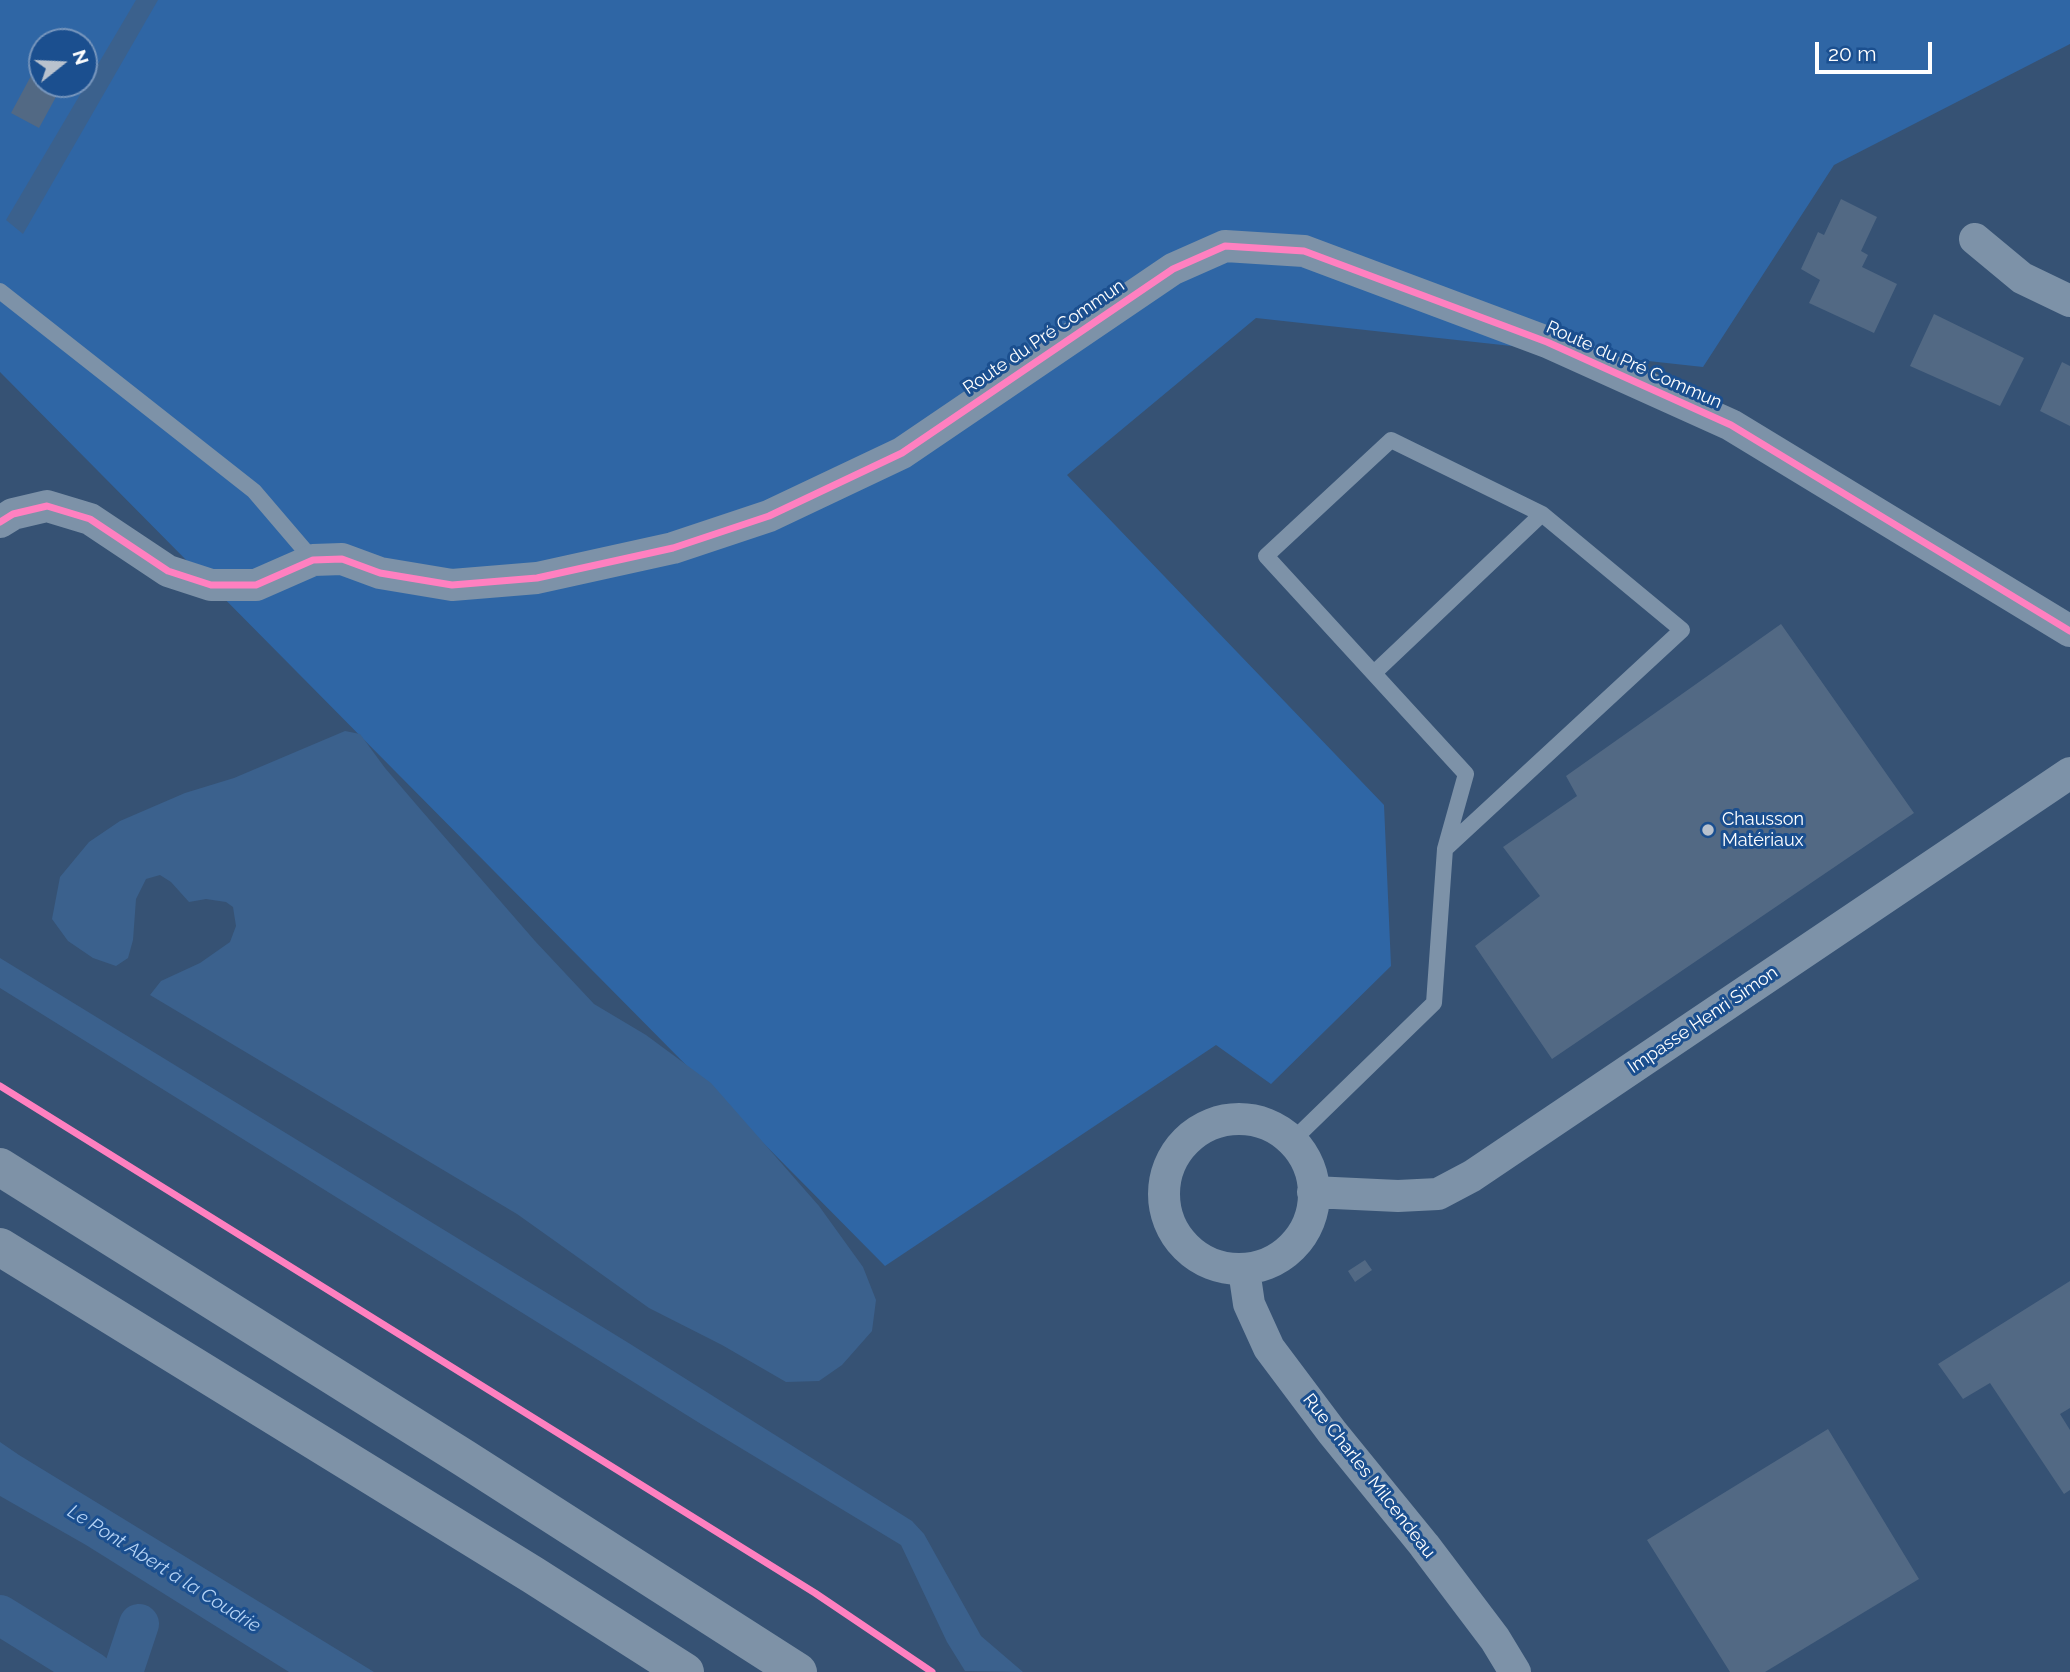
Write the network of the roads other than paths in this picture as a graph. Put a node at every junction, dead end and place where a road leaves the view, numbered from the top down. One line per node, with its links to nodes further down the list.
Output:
1 (1975, 239): 3 (street)
2 (0, 291): 6 (lane)
3 (2070, 300)
4 (1542, 514): 8 (lane); 8 (lane); 10 (lane)
5 (0, 522): 6 (street, Route du Pré Commun)
6 (313, 560): 7 (street, Route du Pré Commun)
7 (2070, 631)
8 (1374, 674): 10 (lane)
9 (2070, 773): 13 (street, Impasse Henri Simon)
10 (1445, 849): 11 (lane)
11 (1291, 1142): 13 (street); 15 (street)
12 (0, 1167): 17 (highway)
13 (1312, 1192): 15 (street)
14 (0, 1247): 16 (highway)
15 (1244, 1270): 18 (street, Rue Charles Milcendeau)
16 (684, 1672)
17 (798, 1672)
18 (1515, 1672)

